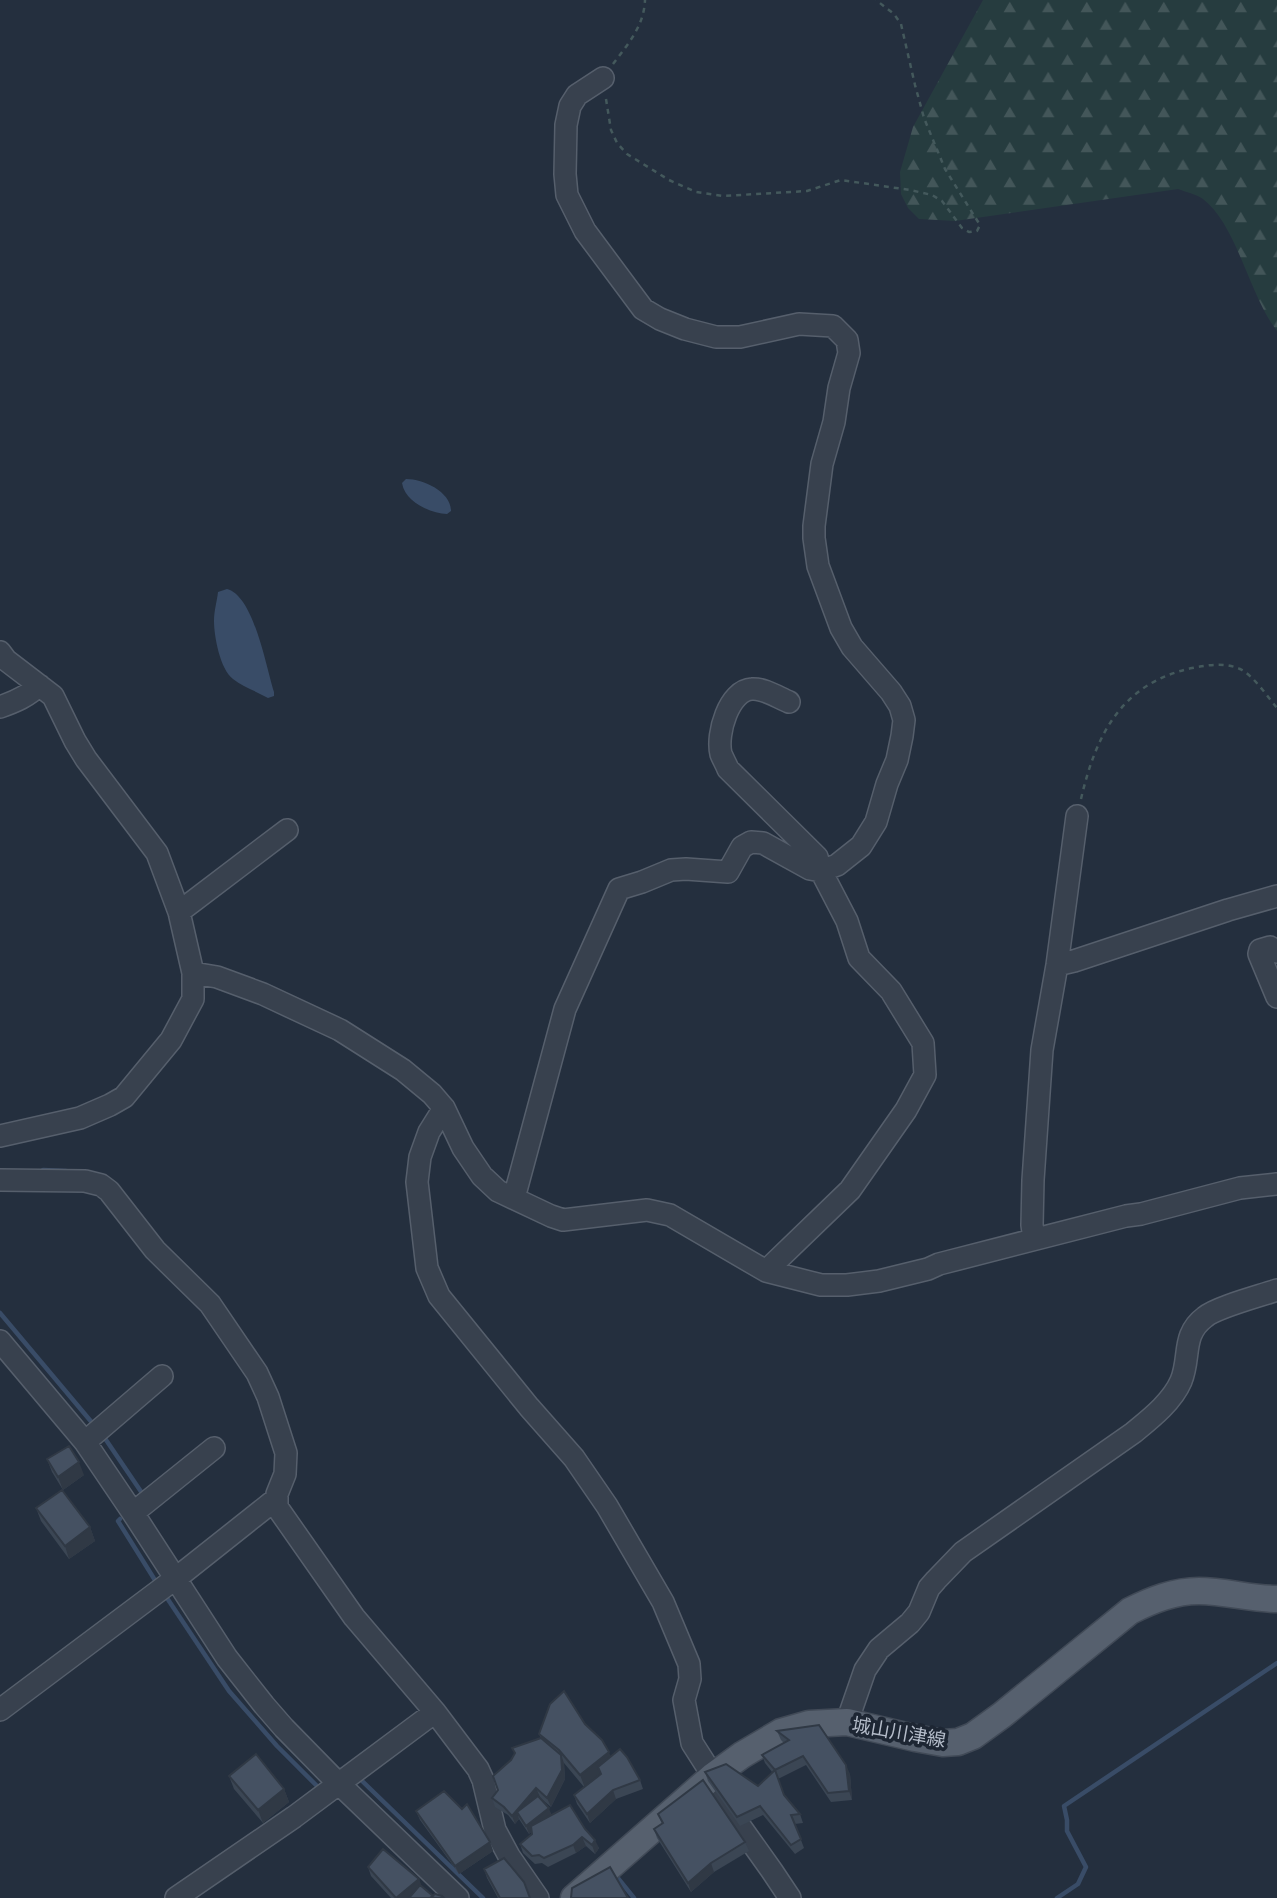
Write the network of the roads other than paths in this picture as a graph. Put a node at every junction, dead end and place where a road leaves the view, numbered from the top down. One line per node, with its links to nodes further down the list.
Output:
1 (603, 78): 8 (street)
2 (0, 652): 3 (street)
3 (39, 684): 5 (street); 10 (street)
4 (789, 702): 8 (street)
5 (0, 707)
6 (1077, 816): 12 (street)
7 (288, 830): 10 (street)
8 (821, 870): 19 (street); 21 (street)
9 (1277, 897): 12 (street)
10 (179, 912): 13 (street)
11 (1277, 952): 14 (street)
12 (1057, 964): 20 (street)
13 (193, 974): 15 (street); 16 (street)
14 (1277, 998)
15 (444, 1108): 19 (street); 34 (street)
16 (0, 1136)
17 (0, 1180): 27 (street)
18 (1277, 1184): 20 (street)
19 (514, 1198): 21 (street)
20 (1034, 1239): 21 (street)
21 (766, 1271)
22 (1277, 1290): 33 (street)
23 (0, 1341): 25 (street)
24 (162, 1376): 25 (street)
25 (94, 1434): 28 (street)
26 (214, 1448): 28 (street)
27 (276, 1499): 29 (street); 32 (street)
28 (133, 1513): 29 (street)
29 (165, 1585): 31 (street); 35 (street)
30 (1277, 1599): 33 (main road, 城山川津線)
31 (0, 1710)
32 (436, 1712): 35 (street); 38 (street)
33 (847, 1722): 34 (main road, 城山川津線)
34 (711, 1779): 39 (main road, 城山川津線); 40 (street)
35 (340, 1784): 36 (street); 37 (street)
36 (176, 1898)
37 (458, 1898)
38 (538, 1898)
39 (574, 1898)
40 (790, 1898)

